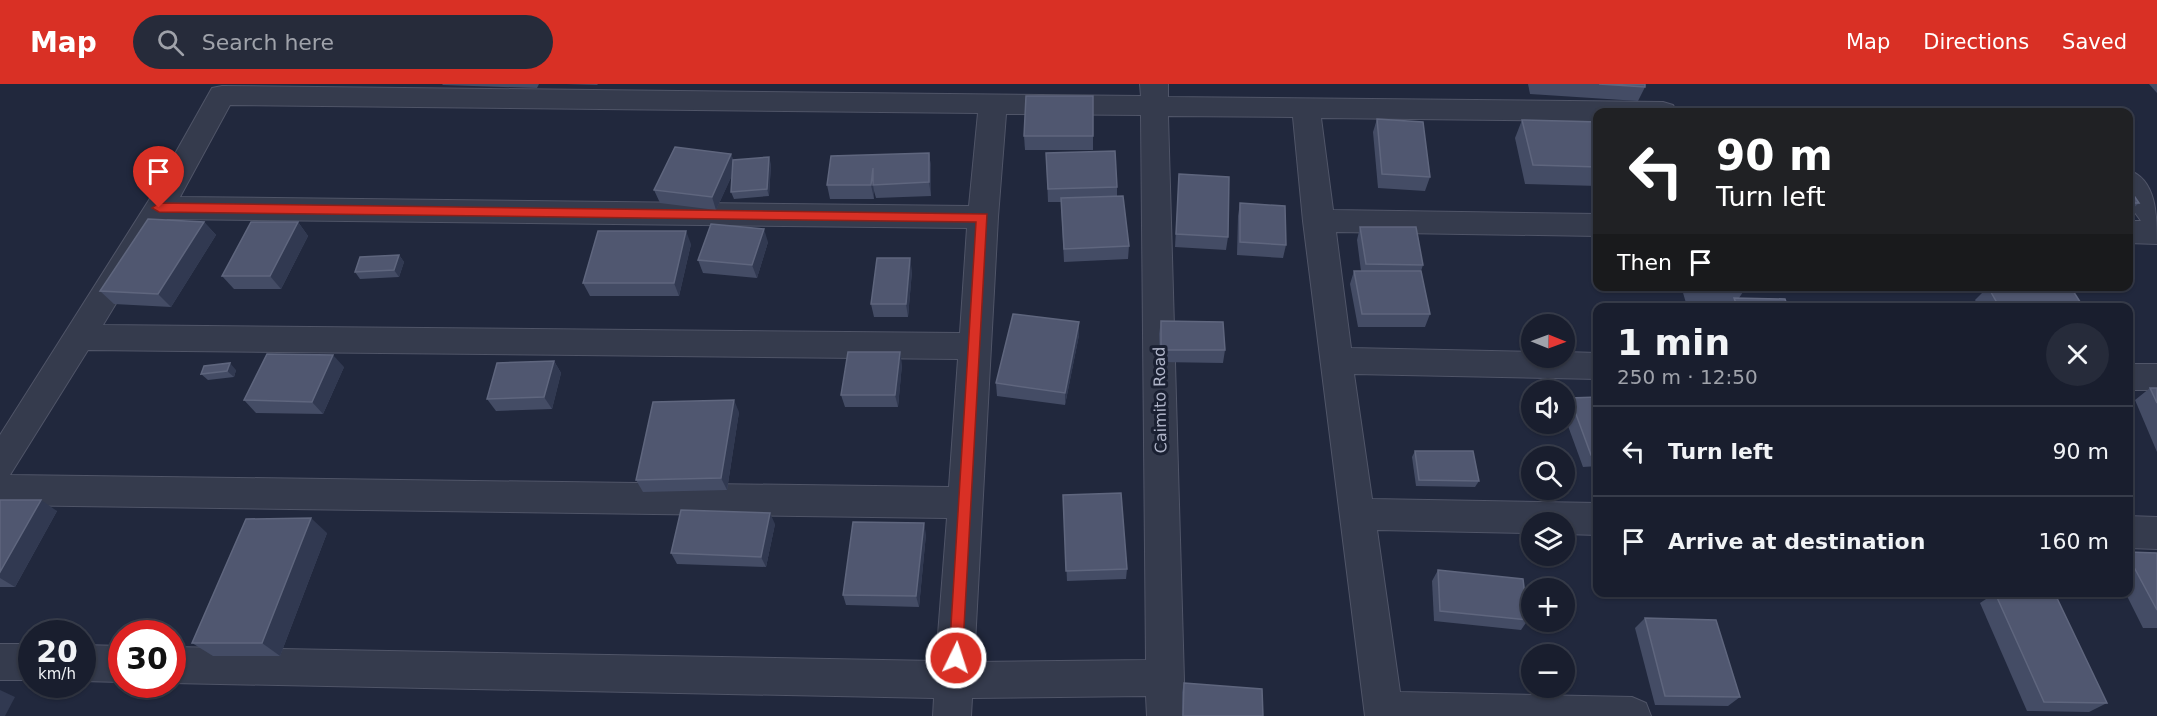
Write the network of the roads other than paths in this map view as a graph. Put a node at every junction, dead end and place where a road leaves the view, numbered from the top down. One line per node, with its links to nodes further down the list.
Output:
1 (308, 90): 3 (street); 7 (street)
2 (1154, 94): 3 (street); 4 (street); 30 (street, Caimito Road)
3 (993, 105): 8 (street)
4 (1306, 107): 5 (street); 9 (street)
5 (1593, 111)
6 (2133, 187): 10 (street)
7 (159, 208): 8 (street); 14 (street)
8 (983, 217): 15 (street)
9 (1318, 221): 11 (street); 16 (street)
10 (2157, 222)
11 (1593, 225)
12 (2133, 232): 13 (street)
13 (2157, 233)
14 (78, 337): 15 (street); 20 (street)
15 (976, 346): 22 (street)
16 (1336, 361): 17 (street); 23 (street)
17 (1593, 366)
18 (2133, 376): 19 (street)
19 (2157, 377)
20 (0, 464)
21 (0, 490): 22 (street)
22 (967, 503): 31 (street)
23 (1358, 513): 24 (street); 32 (street)
24 (1593, 519)
25 (2133, 532): 26 (street)
26 (2157, 533)
27 (0, 662): 28 (street)
28 (18, 662)
29 (186, 666): 31 (street)
30 (1166, 678): 31 (street); 33 (street, Caimito Road)
31 (953, 698)
32 (1384, 714): 34 (street)
33 (1166, 716)
34 (1632, 716)

